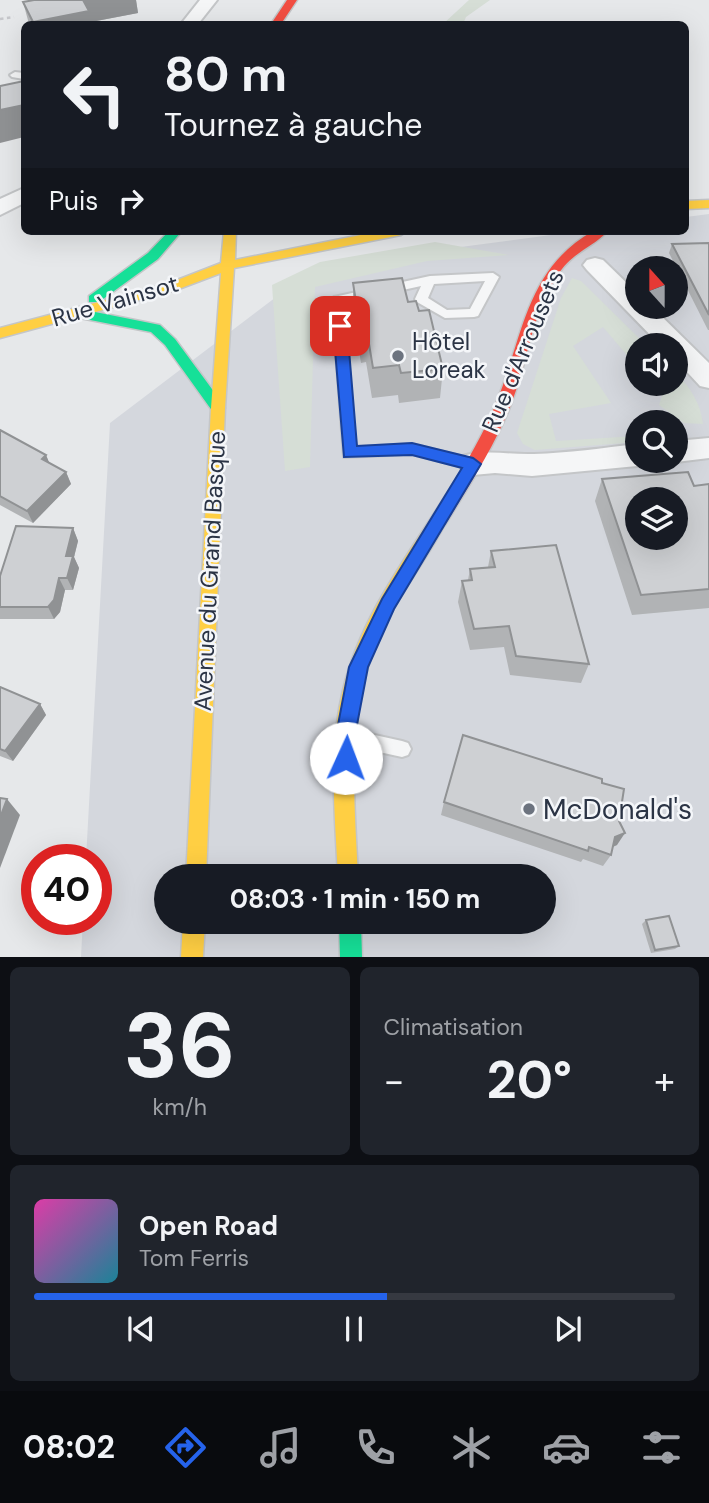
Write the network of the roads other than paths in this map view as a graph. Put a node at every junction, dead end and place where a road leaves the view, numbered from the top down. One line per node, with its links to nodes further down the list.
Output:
1 (209, 0): 3 (street)
2 (292, 0): 4 (main road)
3 (192, 21)
4 (278, 21)
5 (21, 196): 6 (street)
6 (0, 208)
7 (172, 235): 14 (main road)
8 (230, 235): 11 (main road, Avenue du Grand Basque)
9 (381, 235): 11 (main road)
10 (595, 235): 23 (main road, Rue d'Arrousets)
11 (228, 265): 14 (main road, Rue Vainsot); 19 (main road, Avenue du Grand Basque)
12 (595, 265): 16 (street)
13 (430, 280): 13 (lane); 23 (lane)
14 (75, 313): 15 (main road, Rue Vainsot); 19 (main road)
15 (0, 333)
16 (663, 333)
17 (688, 358): 18 (street)
18 (709, 379)
19 (218, 408): 26 (main road, Avenue du Grand Basque)
20 (709, 448): 21 (street)
21 (688, 450)
22 (625, 456): 23 (street)
23 (473, 464): 24 (main road, Rue d'Arrousets)
24 (347, 737): 25 (lane); 27 (main road, Rue d'Arrousets)
25 (402, 749)
26 (197, 864)
27 (348, 864)
28 (193, 934): 30 (main road)
29 (350, 934): 31 (main road)
30 (192, 957)
31 (351, 957)

